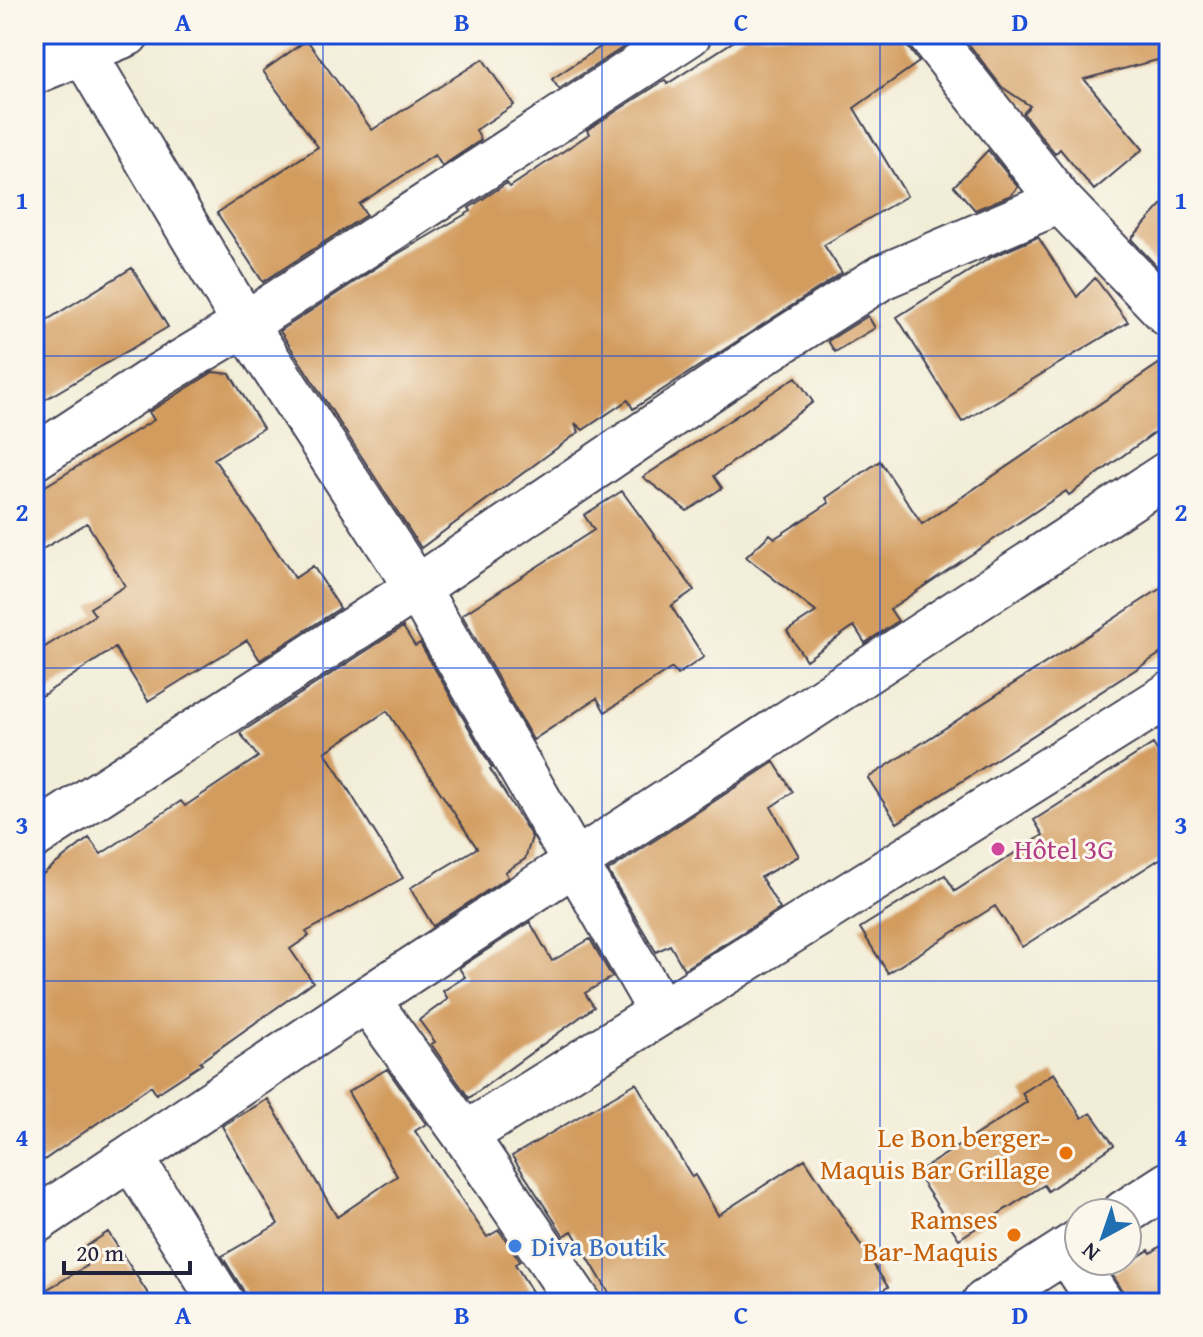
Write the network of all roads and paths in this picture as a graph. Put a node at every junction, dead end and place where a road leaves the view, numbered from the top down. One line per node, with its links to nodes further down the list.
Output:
1 (127, 34): 4 (street)
2 (689, 34): 8 (street)
3 (929, 34): 6 (street)
4 (74, 43): 5 (street); 8 (street)
5 (34, 72)
6 (1060, 201): 7 (street); 11 (street)
7 (1169, 315)
8 (245, 324): 9 (street); 11 (street)
9 (34, 458)
10 (1169, 473): 14 (street)
11 (417, 588): 13 (street); 14 (street)
12 (1169, 695): 16 (street)
13 (34, 836)
14 (575, 864): 15 (street); 16 (street)
15 (367, 999): 17 (street); 18 (street)
16 (661, 1012): 17 (street)
17 (465, 1135): 25 (street)
18 (131, 1157): 21 (street); 24 (street)
19 (1169, 1184): 20 (street)
20 (1143, 1201)
21 (34, 1222)
22 (1063, 1252): 26 (street)
23 (1088, 1277): 27 (street)
24 (222, 1303)
25 (579, 1303)
26 (984, 1303)
27 (1101, 1303)

